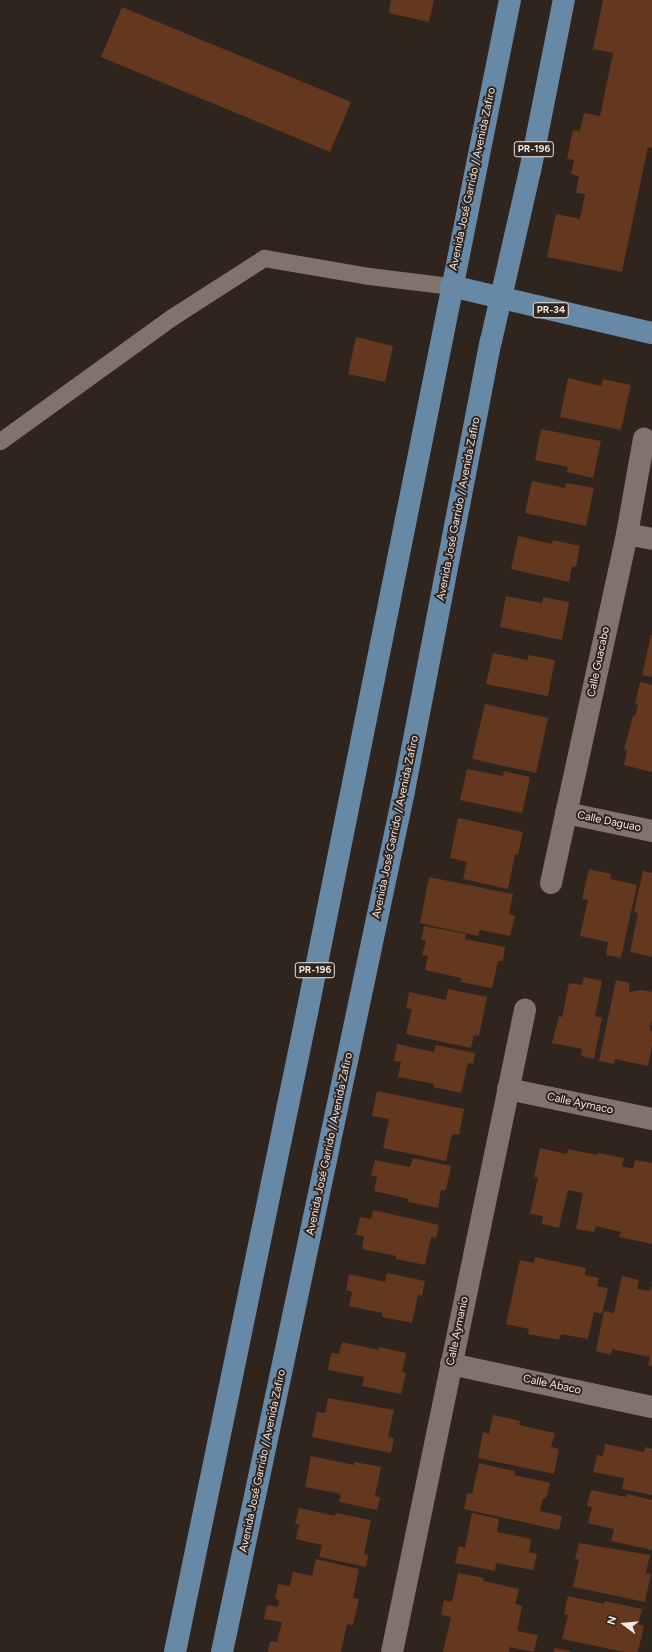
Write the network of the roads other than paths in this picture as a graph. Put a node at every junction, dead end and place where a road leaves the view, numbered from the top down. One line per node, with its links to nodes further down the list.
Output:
1 (510, 0): 3 (main road, Avenida José Garrido / Avenida Zafiro / PR-196)
2 (564, 0): 4 (main road, Avenida José Garrido / Avenida Zafiro / PR-196)
3 (451, 286): 4 (main road, PR-34); 7 (lane); 18 (main road, Avenida José Garrido / Avenida Zafiro / PR-196)
4 (502, 298): 5 (main road, PR-34); 19 (main road, Avenida José Garrido / Avenida Zafiro / PR-196)
5 (652, 333)
6 (644, 440): 8 (street, Calle Guacabo)
7 (0, 441)
8 (627, 534): 9 (street); 10 (street, Calle Guacabo)
9 (652, 539)
10 (566, 813): 11 (street, Calle Daguao); 12 (street, Calle Guacabo)
11 (652, 831)
12 (551, 883)
13 (525, 1010): 14 (street, Calle Aymanio)
14 (508, 1089): 15 (street, Calle Aymaco); 16 (street, Calle Aymanio)
15 (652, 1119)
16 (452, 1364): 17 (street, Calle Abaco); 20 (street, Calle Aymanio)
17 (652, 1406)
18 (175, 1652)
19 (222, 1652)
20 (392, 1652)

